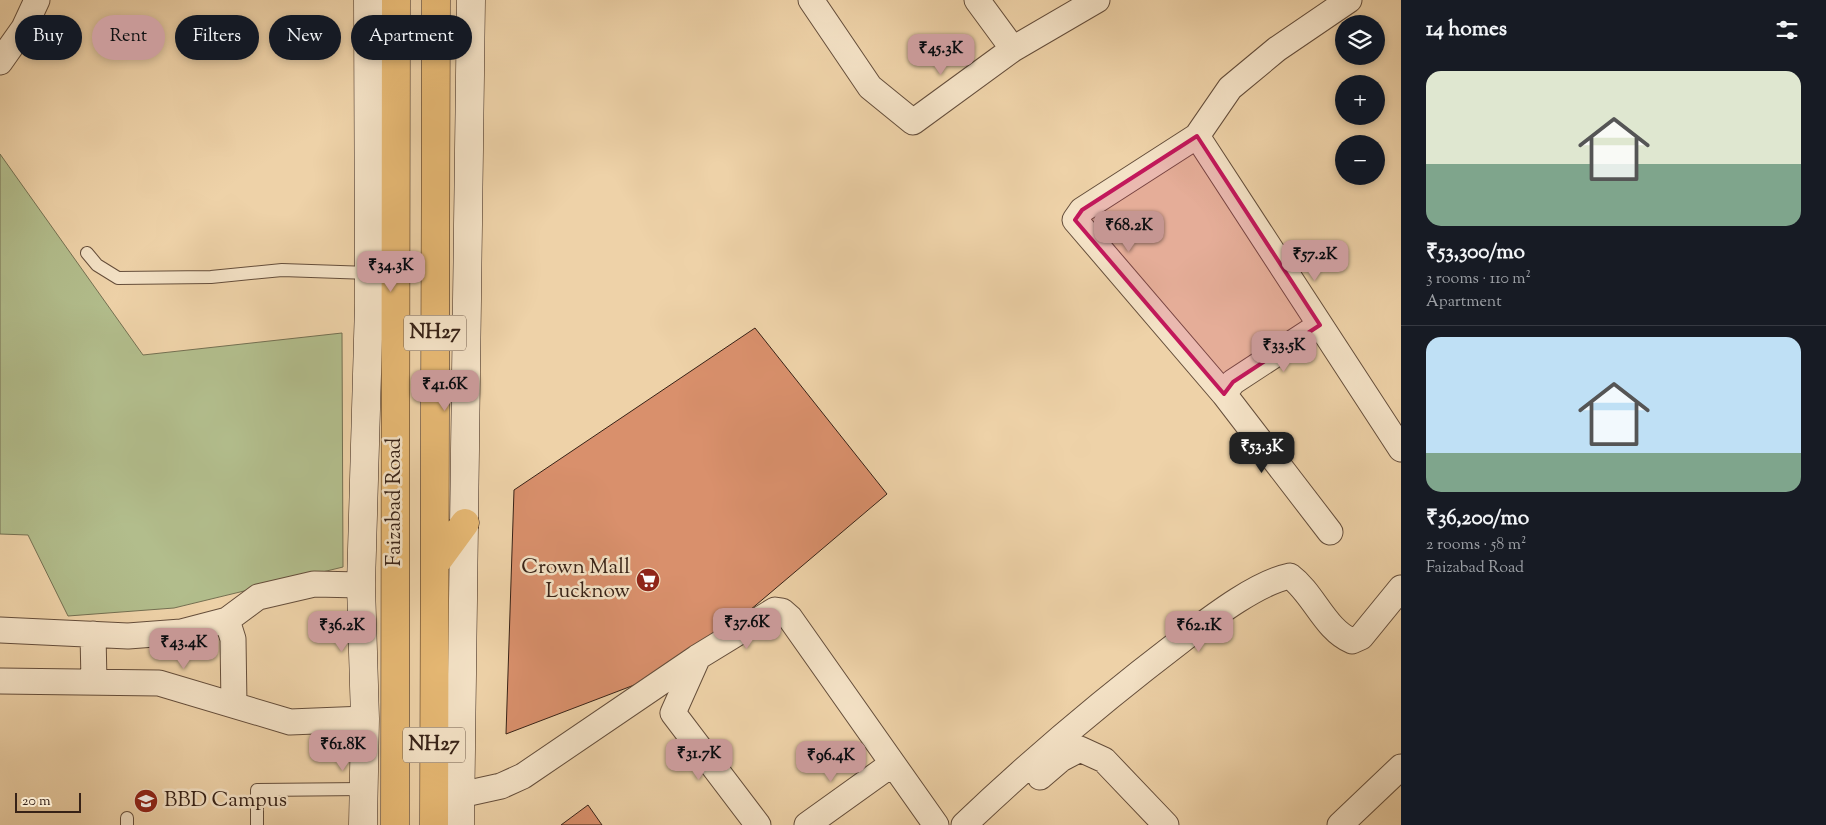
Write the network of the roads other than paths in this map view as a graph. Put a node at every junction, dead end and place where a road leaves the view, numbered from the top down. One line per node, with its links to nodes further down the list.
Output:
1 (37, 0): 11 (street)
2 (368, 0): 14 (street)
3 (396, 0): 38 (highway, Faizabad Road / NH27)
4 (436, 0): 20 (highway, Faizabad Road / NH27)
5 (471, 0): 18 (street)
6 (811, 0): 10 (street)
7 (977, 0): 10 (street)
8 (1097, 0): 10 (street)
9 (1337, 3): 12 (street)
10 (1013, 49)
11 (0, 62)
12 (1197, 136): 15 (street); 16 (street)
13 (87, 253): 14 (lane)
14 (369, 273): 21 (street)
15 (1320, 326): 16 (street); 17 (street)
16 (1224, 394): 19 (street)
17 (1401, 449)
18 (465, 523): 20 (highway); 34 (street)
19 (1330, 532)
20 (434, 564): 35 (highway, Faizabad Road / NH27)
21 (361, 585): 23 (street); 30 (street)
22 (1401, 588): 43 (street)
23 (227, 620): 25 (street); 29 (street)
24 (0, 630): 25 (street)
25 (93, 634): 28 (street)
26 (698, 657): 31 (street); 34 (street); 40 (street)
27 (0, 681): 28 (street)
28 (94, 682): 29 (street)
29 (234, 705): 30 (street)
30 (365, 719): 33 (street)
31 (892, 764): 41 (street); 42 (street)
32 (1401, 767): 46 (street)
33 (364, 789): 36 (lane); 37 (street)
34 (460, 793): 35 (street); 39 (street)
35 (434, 813)
36 (257, 825)
37 (363, 825)
38 (395, 825)
39 (460, 825)
40 (758, 825)
41 (807, 825)
42 (936, 825)
43 (964, 825)
44 (985, 825): 45 (street)
45 (1166, 825)
46 (1340, 825)

